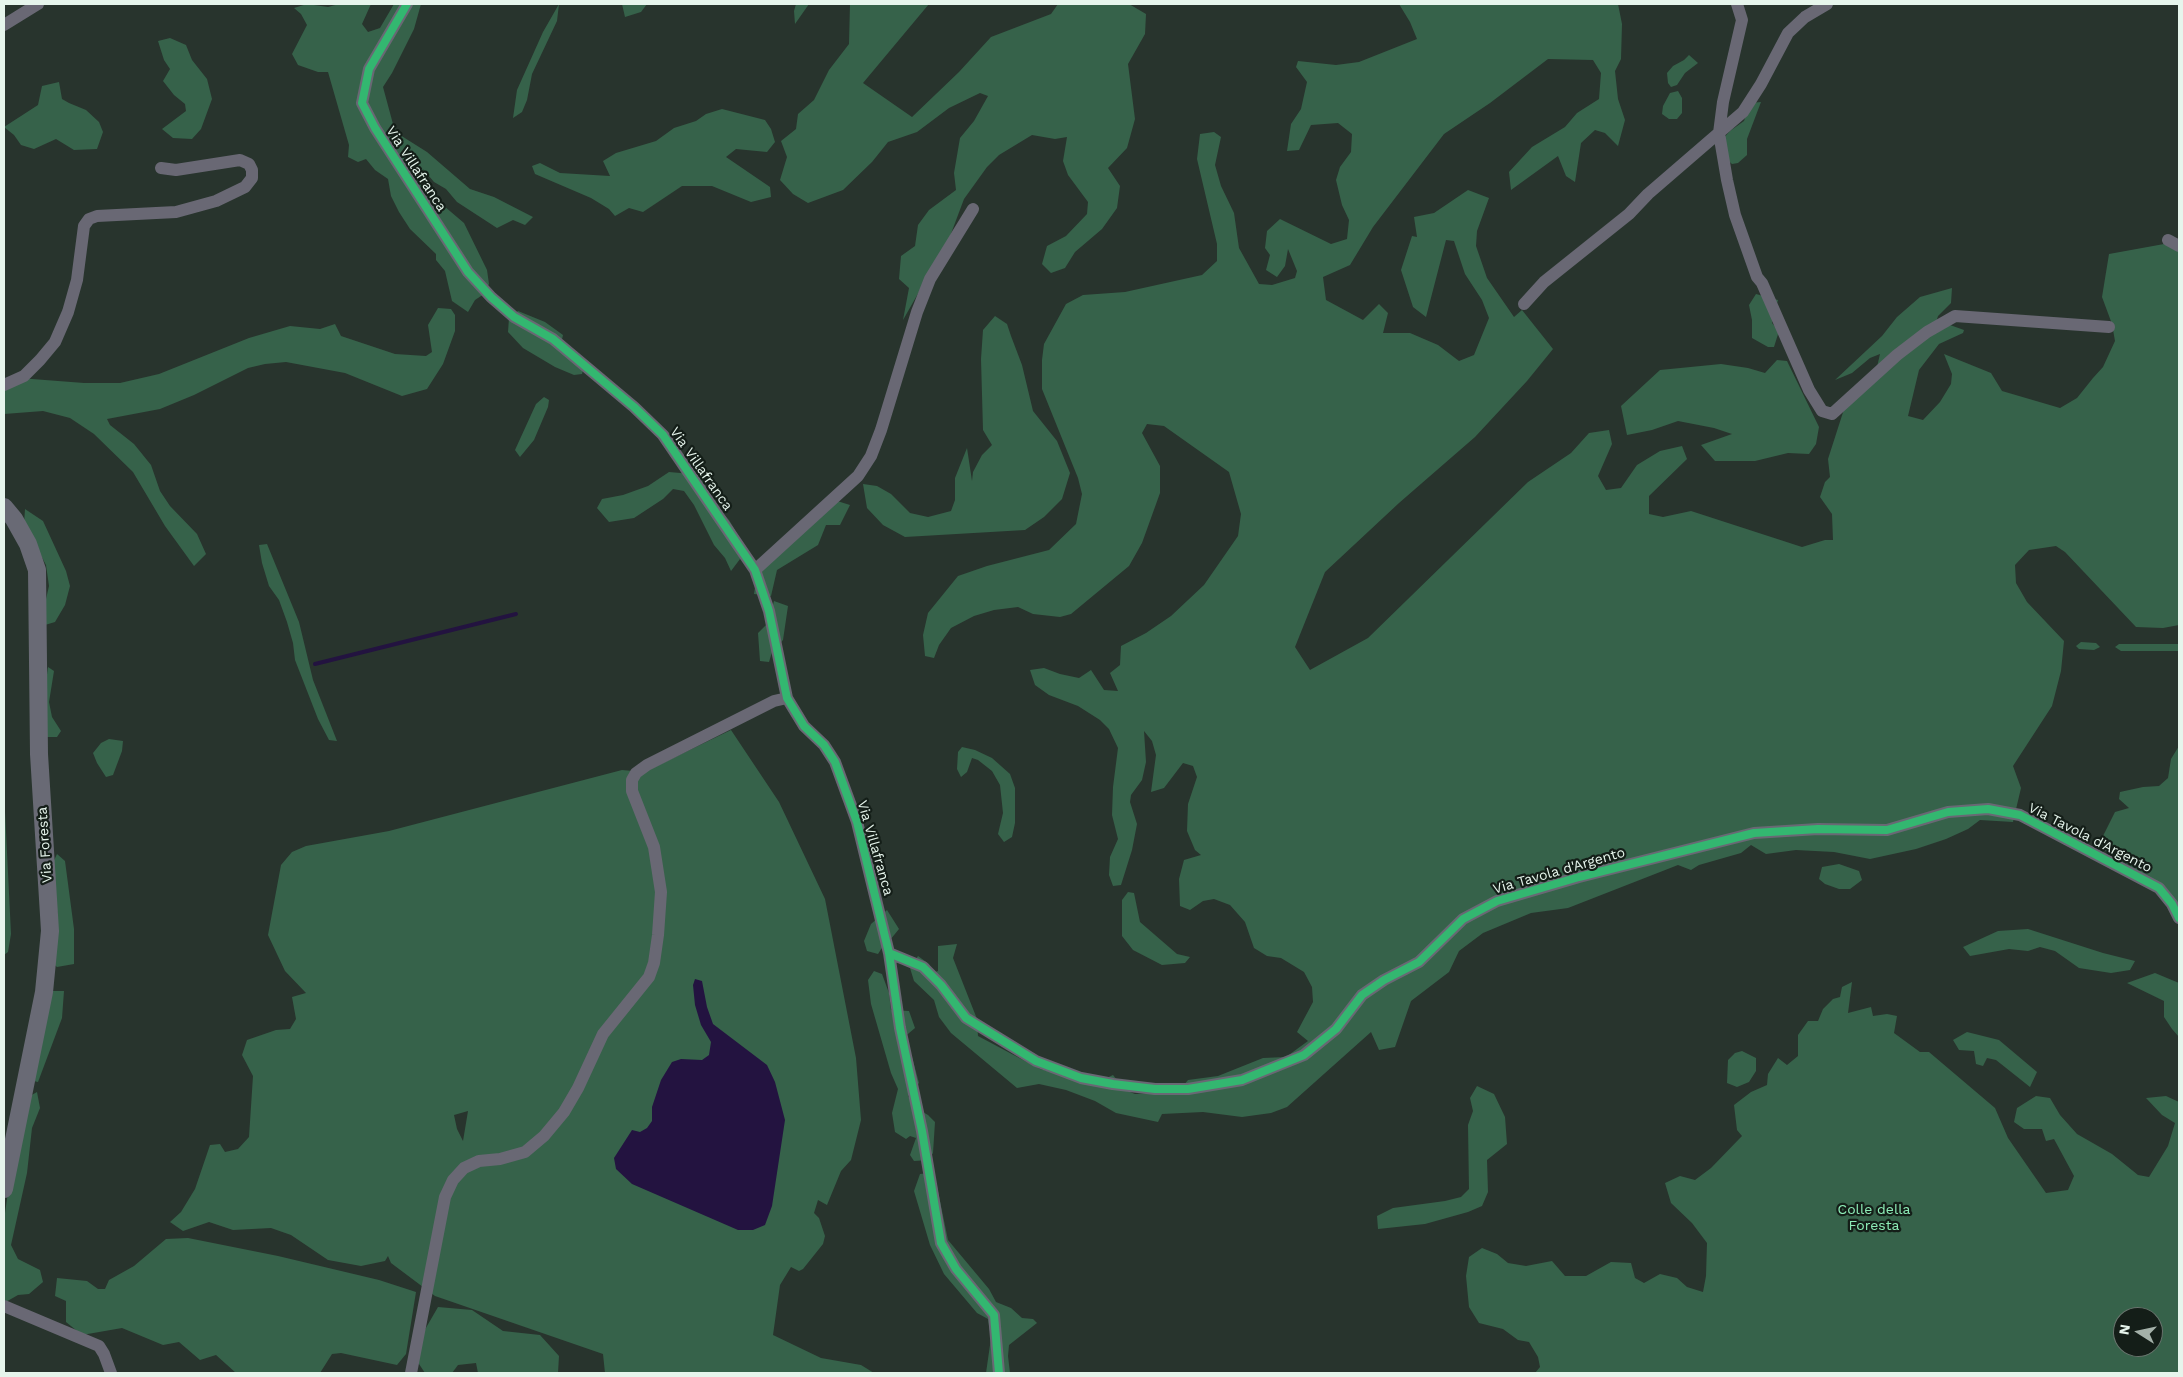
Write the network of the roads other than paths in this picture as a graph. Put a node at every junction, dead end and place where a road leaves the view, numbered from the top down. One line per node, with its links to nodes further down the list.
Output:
1 (38, 4): 5 (street)
2 (407, 4): 13 (street, Via Villafranca)
3 (1737, 4): 6 (street)
4 (1827, 4): 6 (street)
5 (4, 25)
6 (1720, 133): 9 (street); 10 (street)
7 (161, 168): 11 (street)
8 (974, 209): 13 (street)
9 (1524, 304)
10 (2109, 327)
11 (4, 385)
12 (4, 507): 17 (main road, Via Foresta)
13 (755, 570): 14 (street, Via Villafranca)
14 (787, 698): 16 (street, Via Villafranca); 20 (street)
15 (2179, 918): 16 (street, Via Tavola d'Argento)
16 (889, 953): 21 (street, Via Villafranca)
17 (4, 1189)
18 (4, 1306): 19 (street)
19 (111, 1373)
20 (411, 1373)
21 (999, 1373)

